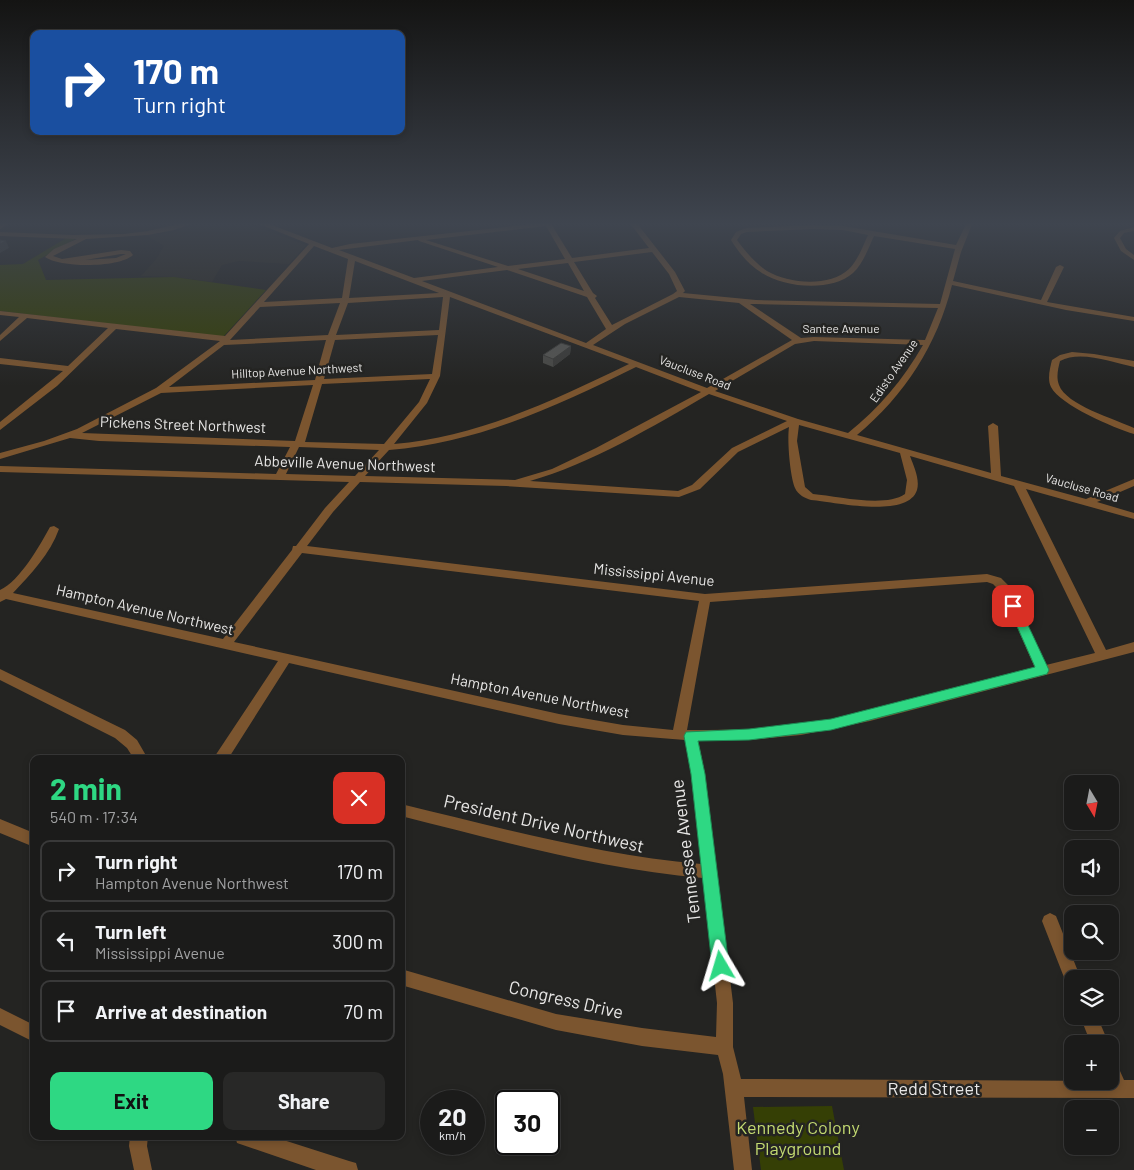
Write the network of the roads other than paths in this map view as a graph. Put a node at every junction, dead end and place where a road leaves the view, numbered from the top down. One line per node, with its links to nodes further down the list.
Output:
1 (283, 277): 20 (street)
2 (349, 277): 17 (street)
3 (403, 277): 12 (street, Vaucluse Road)
4 (438, 277): 12 (street)
5 (531, 277): 16 (street)
6 (581, 277): 16 (street)
7 (673, 277): 15 (street)
8 (776, 277): 9 (street)
9 (843, 277)
10 (951, 277): 13 (street, Edisto Avenue)
11 (1055, 277): 19 (street)
12 (412, 280): 14 (street, Vaucluse Road)
13 (949, 282): 19 (street); 21 (street, Edisto Avenue)
14 (447, 294): 17 (street); 27 (street); 33 (street, Vaucluse Road)
15 (679, 295): 18 (street); 26 (street)
16 (593, 296): 26 (street)
17 (345, 301): 20 (street); 29 (street)
18 (741, 301): 21 (street); 30 (street)
19 (1043, 303): 24 (street)
20 (258, 305): 31 (street)
21 (943, 306): 32 (street, Edisto Avenue)
22 (0, 313): 23 (street)
23 (25, 316): 25 (street); 28 (street)
24 (1134, 320)
25 (114, 326): 31 (street); 37 (street)
26 (610, 329): 33 (street)
27 (442, 332): 29 (street); 38 (street)
28 (0, 339)
29 (331, 339): 31 (street); 39 (street)
30 (798, 340): 32 (street, Santee Avenue); 41 (street, Santee Avenue)
31 (224, 341): 40 (street)
32 (928, 343): 49 (street, Edisto Avenue)
33 (586, 346): 35 (street, Vaucluse Road)
34 (0, 361): 37 (street)
35 (636, 364): 41 (street, Vaucluse Road); 51 (street, Pickens Street Northwest)
36 (1134, 364): 47 (street)
37 (70, 369): 43 (street)
38 (436, 376): 39 (street, Hilltop Avenue Northwest); 51 (street)
39 (319, 383): 40 (street, Hilltop Avenue Northwest); 50 (street)
40 (160, 390): 48 (street)
41 (707, 391): 44 (street, Vaucluse Road); 59 (street, Santee Avenue)
42 (0, 415): 43 (street)
43 (13, 417): 46 (street)
44 (795, 421): 49 (street, Vaucluse Road); 52 (street); 59 (street, Abbeville Avenue Northwest)
45 (994, 426): 56 (street)
46 (0, 427)
47 (1134, 430)
48 (70, 435): 50 (street, Pickens Street Northwest); 53 (street)
49 (850, 436): 52 (street, Vaucluse Road)
50 (297, 444): 51 (street, Pickens Street Northwest); 55 (street)
51 (386, 447): 57 (street)
52 (904, 452): 56 (street, Vaucluse Road)
53 (0, 456)
54 (0, 469): 55 (street, Abbeville Avenue Northwest)
55 (280, 477): 57 (street, Abbeville Avenue Northwest)
56 (996, 477): 60 (street, Vaucluse Road)
57 (357, 478): 59 (street, Abbeville Avenue Northwest); 64 (street)
58 (1134, 482): 61 (street)
59 (506, 483)
60 (1018, 484): 61 (street, Vaucluse Road); 69 (street)
61 (1087, 503): 62 (street, Vaucluse Road)
62 (1134, 516)
63 (54, 530): 65 (street)
64 (298, 550): 66 (street, Mississippi Avenue); 67 (street)
65 (1, 596): 67 (street, Hampton Avenue Northwest)
66 (705, 598): 71 (street, Mississippi Avenue); 73 (street, Tennessee Avenue)
67 (225, 645): 70 (street, Hampton Avenue Northwest)
68 (1134, 647): 69 (street, Hampton Avenue Northwest)
69 (1102, 655): 71 (street, Hampton Avenue Northwest)
70 (286, 658): 73 (street, Hampton Avenue Northwest); 75 (street)
71 (1042, 670): 73 (street, Hampton Avenue Northwest)
72 (0, 674): 74 (street)
73 (685, 736): 79 (street, Tennessee Avenue)
74 (139, 755)
75 (223, 755)
76 (405, 811): 79 (street, President Drive Northwest)
77 (0, 826): 78 (street)
78 (30, 838)
79 (709, 872): 85 (street, Tennessee Avenue)
80 (1050, 922): 81 (street)
81 (1069, 970)
82 (405, 978): 85 (street, Congress Drive)
83 (0, 1016): 84 (street)
84 (30, 1032)
85 (724, 1047): 86 (street, Tennessee Avenue)
86 (734, 1088): 87 (street, Redd Street); 92 (street, Tennessee Avenue)
87 (1126, 1089)
88 (139, 1140): 90 (street)
89 (256, 1140): 91 (street)
90 (143, 1170)
91 (349, 1170)
92 (743, 1170)

